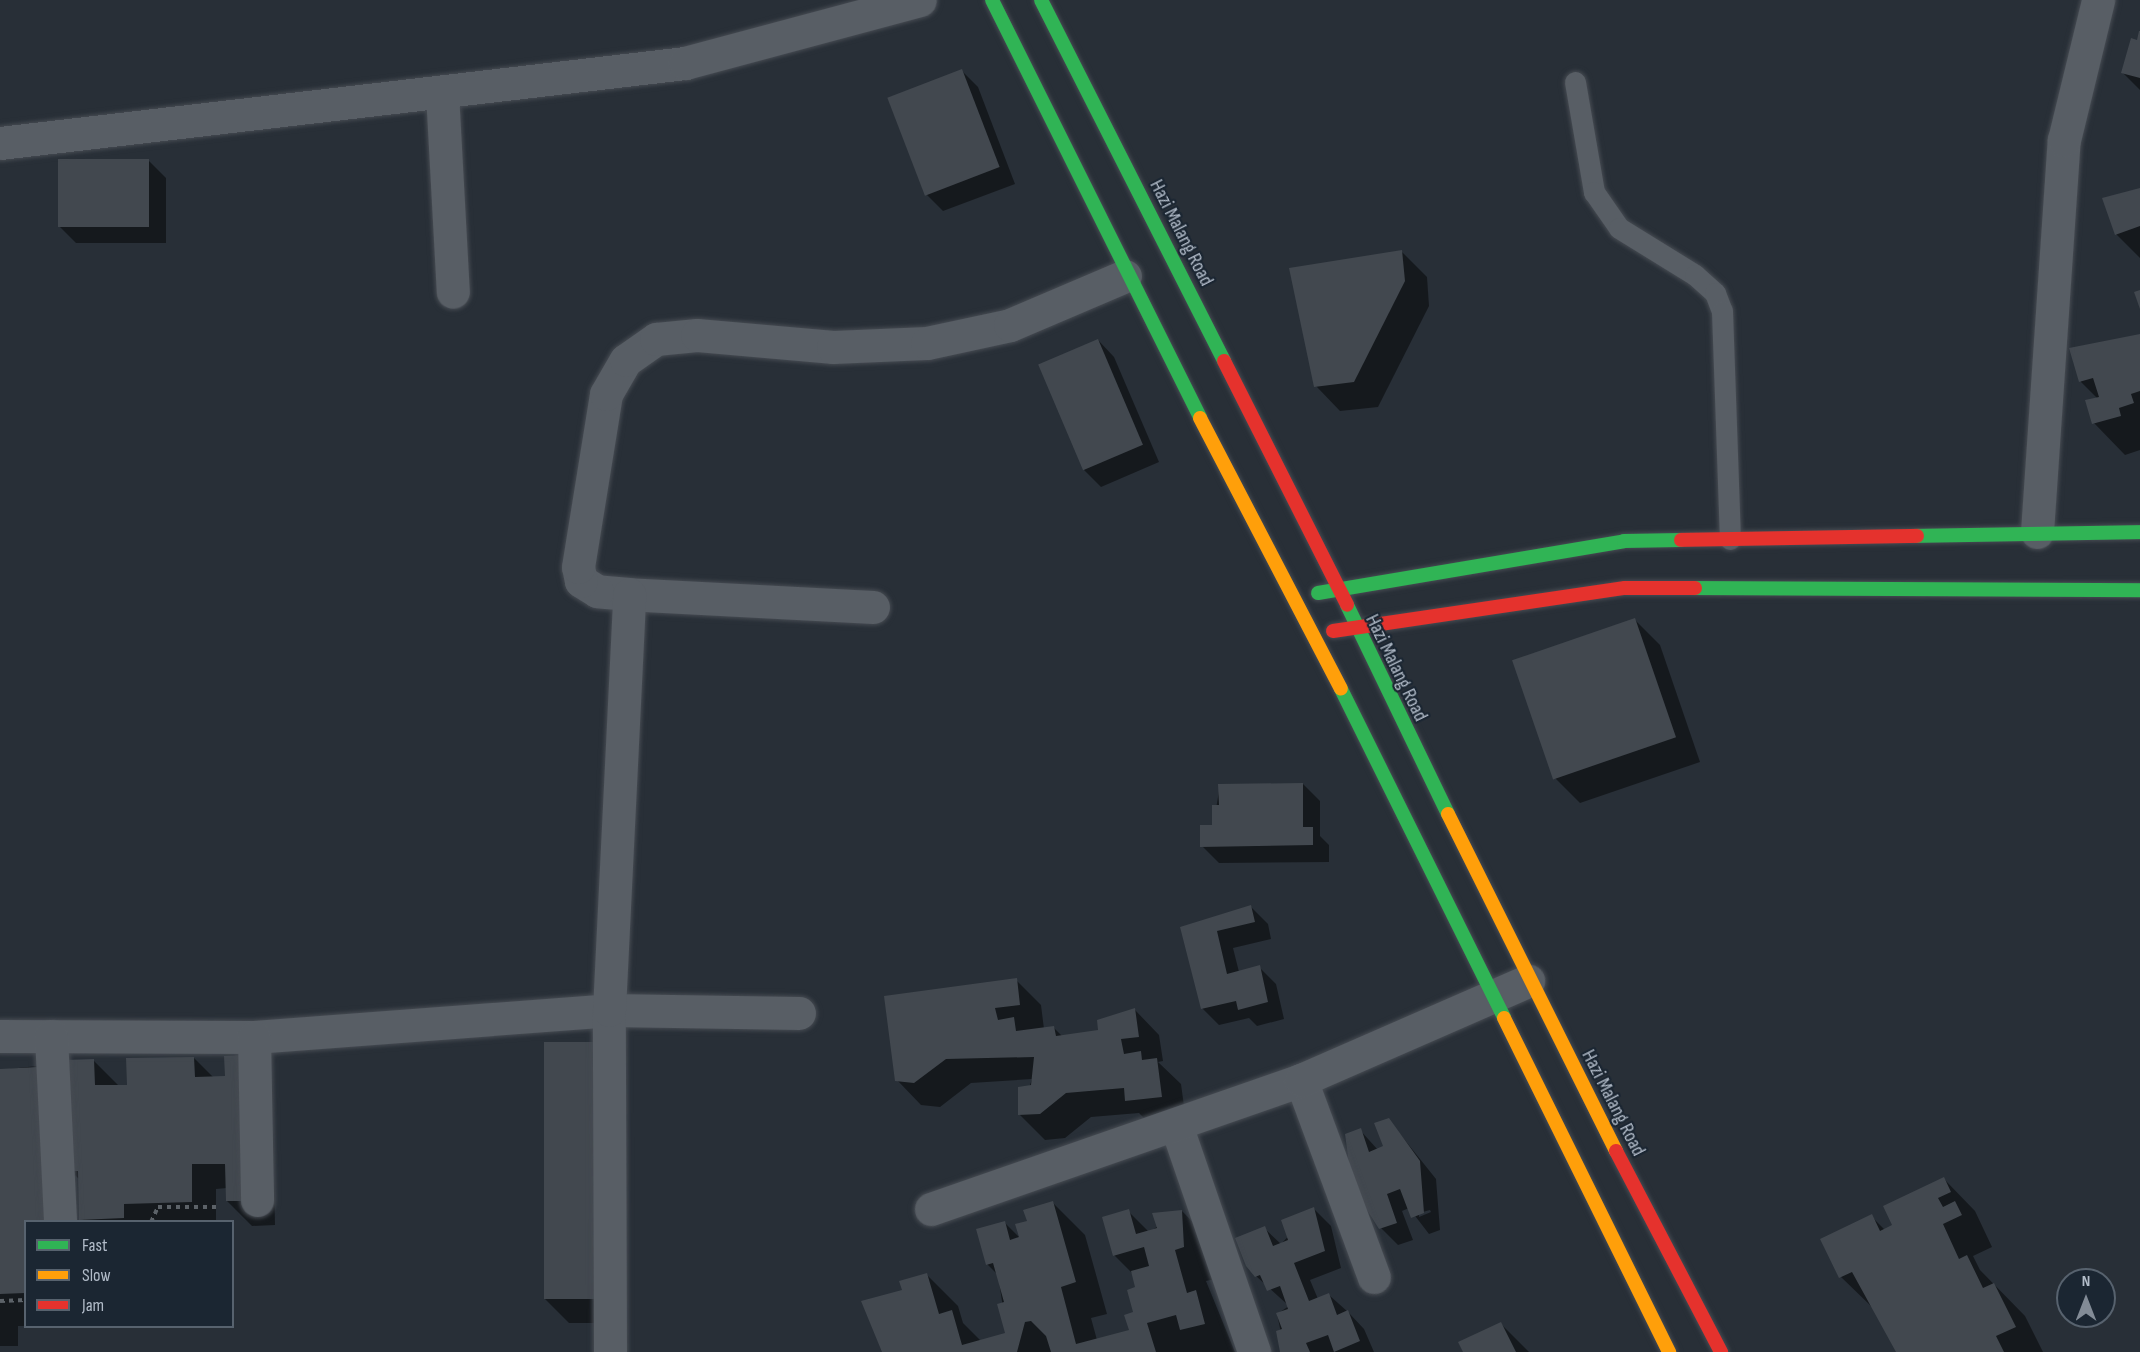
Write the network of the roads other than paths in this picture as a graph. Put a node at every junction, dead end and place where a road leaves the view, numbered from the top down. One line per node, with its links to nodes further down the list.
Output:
1 (920, 0): 6 (street)
2 (992, 0): 8 (main road)
3 (1041, 0): 13 (main road, Hazi Malang Road)
4 (2098, 0): 10 (street)
5 (1575, 82): 12 (lane)
6 (442, 92): 7 (street); 9 (street)
7 (0, 143)
8 (1125, 276): 15 (street); 16 (main road)
9 (453, 292)
10 (2037, 532): 11 (main road); 12 (main road)
11 (2140, 532)
12 (1730, 539): 13 (main road)
13 (1338, 586): 16 (main road); 18 (main road, Hazi Malang Road)
14 (2140, 590): 18 (main road)
15 (629, 594): 17 (street); 22 (street)
16 (1297, 601): 19 (main road)
17 (873, 607)
18 (1352, 624): 19 (main road); 20 (main road, Hazi Malang Road)
19 (1314, 638): 21 (main road)
20 (1528, 981): 21 (street); 36 (main road, Hazi Malang Road)
21 (1493, 995): 27 (street); 35 (main road)
22 (609, 1010): 23 (street); 26 (street); 33 (street)
23 (799, 1013)
24 (0, 1036): 25 (street)
25 (51, 1036): 26 (street); 31 (street)
26 (254, 1037): 29 (street)
27 (1301, 1080): 28 (street); 32 (street)
28 (1176, 1125): 30 (street); 34 (street)
29 (257, 1200)
30 (931, 1209)
31 (60, 1220)
32 (1374, 1277)
33 (610, 1352)
34 (1254, 1352)
35 (1669, 1352)
36 (1720, 1352)

